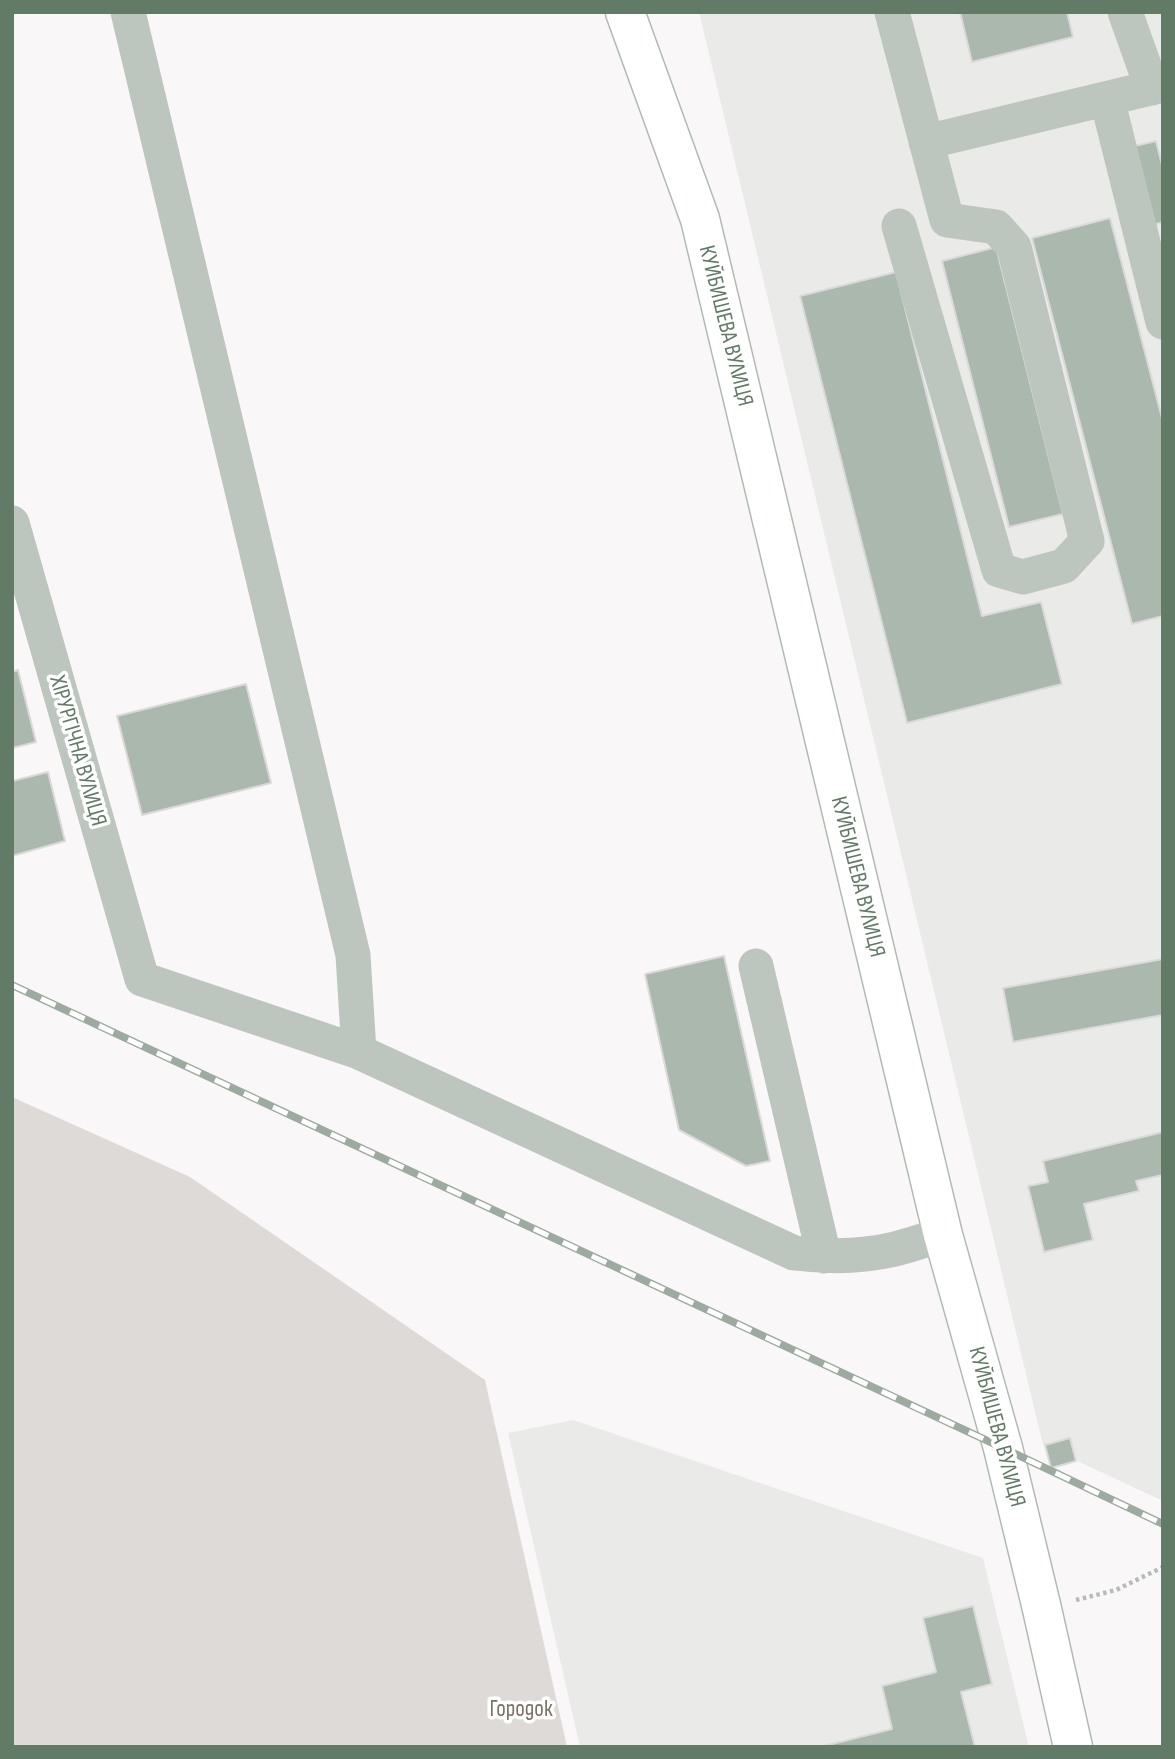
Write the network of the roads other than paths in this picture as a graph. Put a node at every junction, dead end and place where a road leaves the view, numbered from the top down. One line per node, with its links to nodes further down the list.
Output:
1 (128, 12): 12 (street)
2 (625, 12): 13 (main road, КУЙБИШЕВА ВУЛИЦЯ)
3 (892, 12): 7 (street)
4 (1125, 12): 5 (street)
5 (1158, 87): 6 (street)
6 (1107, 99): 7 (street); 9 (street)
7 (926, 142): 8 (street)
8 (899, 226)
9 (1163, 322)
10 (12, 523): 12 (street, ХІРУРГІЧНА ВУЛИЦЯ)
11 (756, 966): 14 (street)
12 (359, 1052): 14 (street)
13 (943, 1235): 14 (street); 15 (main road, КУЙБИШЕВА ВУЛИЦЯ)
14 (824, 1256)
15 (1073, 1747)

